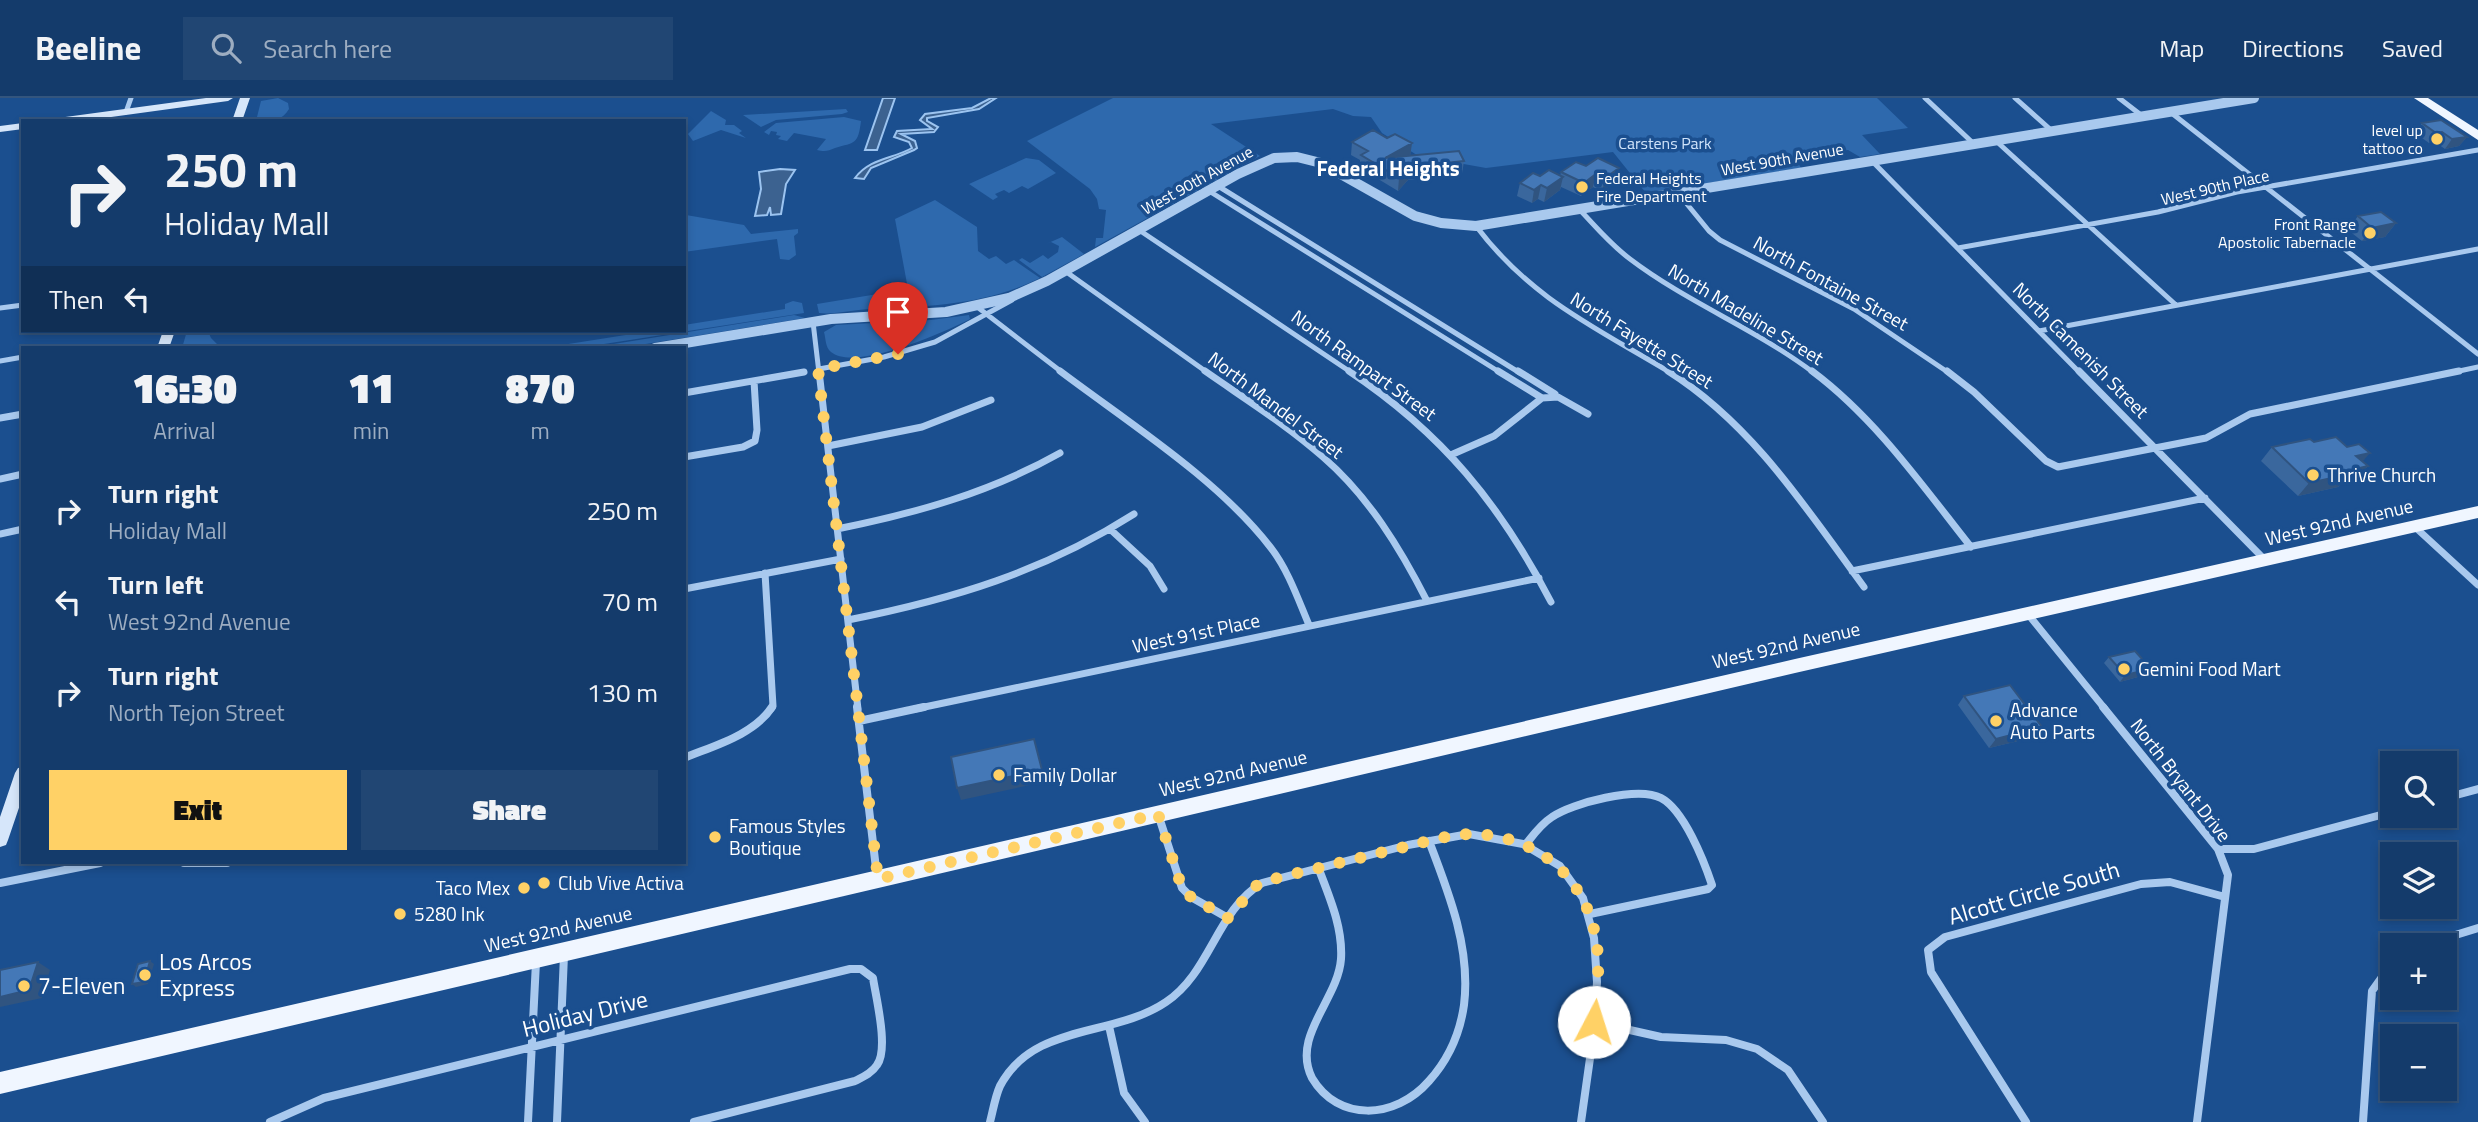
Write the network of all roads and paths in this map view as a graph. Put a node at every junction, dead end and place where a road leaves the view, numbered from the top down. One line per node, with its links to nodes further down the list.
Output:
1 (131, 98): 11 (street)
2 (228, 98): 11 (main road)
3 (245, 98): 14 (main road)
4 (1925, 98): 21 (street)
5 (2015, 98): 18 (street)
6 (2119, 98): 12 (street)
7 (2254, 98): 10 (street, West 90th Avenue)
8 (2420, 98): 19 (main road)
9 (2435, 98): 16 (main road)
10 (2169, 111): 12 (street, West 90th Avenue); 24 (street)
11 (125, 112): 13 (main road)
12 (2141, 115): 18 (street, West 90th Avenue)
13 (73, 119)
14 (238, 119)
15 (21, 125): 17 (main road)
16 (2478, 126)
17 (0, 129)
18 (2051, 130): 20 (street, West 90th Avenue)
19 (2478, 136)
20 (1995, 139): 21 (street, West 90th Avenue); 28 (street)
21 (1973, 143): 23 (street, West 90th Avenue)
22 (2478, 150): 24 (street, West 90th Place)
23 (1871, 160): 26 (street, West 90th Avenue); 31 (street, North Camenish Street)
24 (2265, 187): 28 (street, West 90th Place); 34 (street)
25 (1213, 188): 29 (street, West 90th Avenue); 30 (street, West 90th Avenue); 33 (street); 35 (street)
26 (1678, 193): 27 (street, West 90th Avenue); 63 (street, North Fontaine Street)
27 (1580, 210): 29 (street, West 90th Avenue); 77 (street, North Madeline Street)
28 (2088, 225): 31 (street, West 90th Place); 39 (street)
29 (1476, 226): 80 (street, North Fayette Street)
30 (1139, 230): 36 (street, West 90th Avenue); 65 (street, North Rampart Street)
31 (1958, 248): 46 (street, North Camenish Street)
32 (2478, 249): 34 (street)
33 (1345, 265): 35 (street); 44 (street)
34 (2370, 269): 39 (street); 48 (street)
35 (1337, 270): 45 (street)
36 (1065, 271): 37 (street, West 90th Avenue); 87 (street, North Mandel Street)
37 (1027, 291): 40 (street, West 90th Avenue); 42 (street, West 90th Avenue)
38 (21, 305): 41 (street)
39 (2176, 305): 46 (street)
40 (976, 306): 42 (street); 43 (street, West 90th Avenue)
41 (0, 308)
42 (986, 315): 52 (street, West 90th Avenue); 91 (street)
43 (813, 322): 47 (street, West 90th Avenue); 52 (street)
44 (1440, 323): 45 (street); 57 (street)
45 (1431, 329): 56 (street)
46 (2039, 331): 63 (street, North Camenish Street)
47 (666, 346)
48 (2478, 354)
49 (21, 357): 50 (street)
50 (0, 361)
51 (2478, 367): 63 (street)
52 (818, 369): 62 (street)
53 (804, 372): 54 (street)
54 (754, 381): 55 (street); 66 (street)
55 (686, 393)
56 (1542, 398): 57 (street); 65 (street)
57 (1561, 398): 60 (street)
58 (991, 400): 62 (street)
59 (21, 414): 61 (street)
60 (1588, 414)
61 (0, 418)
62 (828, 446): 74 (street)
63 (2156, 449): 69 (street, North Camenish Street)
64 (1060, 453): 74 (street)
65 (1453, 454): 82 (street, North Rampart Street)
66 (686, 457)
67 (21, 474): 68 (street)
68 (0, 479)
69 (2205, 498): 77 (street); 79 (street, North Camenish Street)
70 (2478, 513): 72 (main road, West 92nd Avenue)
71 (1134, 514): 75 (street)
72 (2415, 527): 79 (main road, West 92nd Avenue); 83 (street)
73 (21, 529): 76 (street)
74 (837, 529): 78 (street)
75 (1111, 530): 86 (street); 90 (street)
76 (0, 534)
77 (1971, 547): 80 (street)
78 (841, 559): 81 (street); 90 (street)
79 (2268, 562): 89 (main road, West 92nd Avenue)
80 (1852, 571): 84 (street, North Fayette Street)
81 (765, 573): 85 (street); 93 (street)
82 (1539, 578): 87 (street, West 91st Place); 88 (street, North Rampart Street)
83 (2478, 585)
84 (1864, 587)
85 (686, 589)
86 (1164, 589)
87 (1427, 601): 91 (street, West 91st Place)
88 (1551, 603)
89 (2026, 613): 97 (main road, West 92nd Avenue); 102 (street, North Bryant Drive)
90 (848, 620): 92 (street)
91 (1309, 625): 92 (street, West 91st Place)
92 (859, 721): 105 (street)
93 (686, 757)
94 (21, 779): 99 (main road)
95 (2478, 789): 96 (street)
96 (2457, 795)
97 (1158, 814): 105 (main road, West 92nd Avenue); 109 (street)
98 (2380, 815): 102 (street)
99 (0, 841)
100 (1429, 841): 101 (street); 104 (street); 104 (street)
101 (1526, 844): 108 (street); 108 (street)
102 (2218, 849): 107 (street, North Bryant Drive)
103 (86, 864): 106 (street)
104 (1318, 867): 109 (street)
105 (878, 879): 112 (main road, West 92nd Avenue)
106 (0, 883)
107 (2225, 897): 128 (street, Alcott Circle South); 129 (street, North Bryant Drive)
108 (1590, 914): 115 (street)
109 (1228, 918): 116 (street)
110 (2478, 928): 111 (street)
111 (2457, 934)
112 (564, 951): 113 (main road, West 92nd Avenue); 117 (street)
113 (536, 958): 118 (street); 119 (main road, West 92nd Avenue)
114 (2380, 980): 130 (street)
115 (1594, 1022): 126 (street); 127 (street)
116 (1109, 1026): 124 (street); 125 (street)
117 (560, 1041): 118 (street, Holiday Drive); 122 (street); 123 (street, Holiday Drive)
118 (531, 1047): 120 (street, Holiday Drive); 121 (street)
119 (0, 1083)
120 (270, 1122)
121 (527, 1122)
122 (557, 1122)
123 (694, 1122)
124 (990, 1122)
125 (1145, 1122)
126 (1581, 1122)
127 (1823, 1122)
128 (2026, 1122)
129 (2197, 1122)
130 (2363, 1122)

